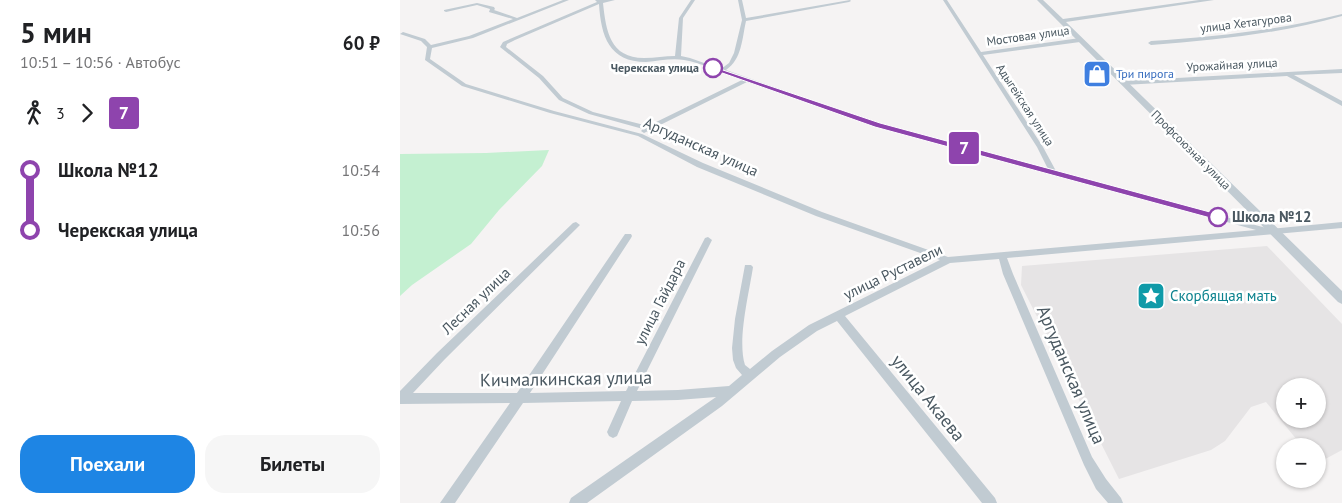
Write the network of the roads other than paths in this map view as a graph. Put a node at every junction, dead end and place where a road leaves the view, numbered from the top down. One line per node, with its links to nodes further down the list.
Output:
1 (567, 0): 12 (street)
2 (613, 0): 8 (street)
3 (693, 0): 20 (street)
4 (740, 0): 13 (street)
5 (945, 0): 19 (street, Адыгейская улица)
6 (1040, 0): 14 (street, Профсоюзная улица)
7 (1211, 0): 14 (street, Мостовая улица)
8 (599, 1): 20 (street); 27 (street)
9 (849, 1): 13 (street)
10 (446, 11): 12 (street)
11 (1342, 15): 17 (street, улица Хетагурова)
12 (517, 18): 18 (street)
13 (744, 20): 22 (street)
14 (1061, 20): 16 (street, Профсоюзная улица)
15 (403, 34): 18 (street)
16 (1080, 40): 19 (street, Мостовая улица); 25 (street, Профсоюзная улица)
17 (1151, 42)
18 (430, 47): 28 (street, Аргуданская улица)
19 (979, 54): 29 (street, Адыгейская улица)
20 (678, 58): 22 (street)
21 (1342, 70): 23 (street, Урожайная улица)
22 (721, 71): 24 (street)
23 (1286, 73): 25 (street, Урожайная улица); 26 (street)
24 (746, 80): 27 (street); 29 (street)
25 (1124, 83): 32 (street, Профсоюзная улица)
26 (1342, 104)
27 (647, 128): 28 (street)
28 (640, 135): 36 (street, Аргуданская улица)
29 (1053, 172): 32 (street)
30 (576, 225): 44 (street, Лесная улица)
31 (1342, 225): 32 (street, улица Руставели)
32 (1275, 232): 35 (street, улица Руставели); 38 (street, Профсоюзная улица)
33 (628, 236): 43 (street)
34 (708, 240): 42 (street, улица Гайдара)
35 (1002, 255): 36 (street, улица Руставели); 49 (street, Аргуданская улица)
36 (948, 260): 39 (street, улица Руставели)
37 (748, 267): 40 (street)
38 (1342, 299)
39 (838, 315): 40 (street, улица Руставели); 48 (street, улица Акаева)
40 (750, 375): 41 (street, улица Руставели)
41 (732, 391): 42 (street, Кичмалкинская улица); 47 (street, улица Руставели)
42 (629, 396): 43 (street, Кичмалкинская улица); 45 (street, улица Гайдара)
43 (520, 398): 44 (street, Кичмалкинская улица); 46 (street)
44 (401, 399)
45 (613, 432)
46 (448, 503)
47 (576, 503)
48 (990, 503)
49 (1116, 503)

